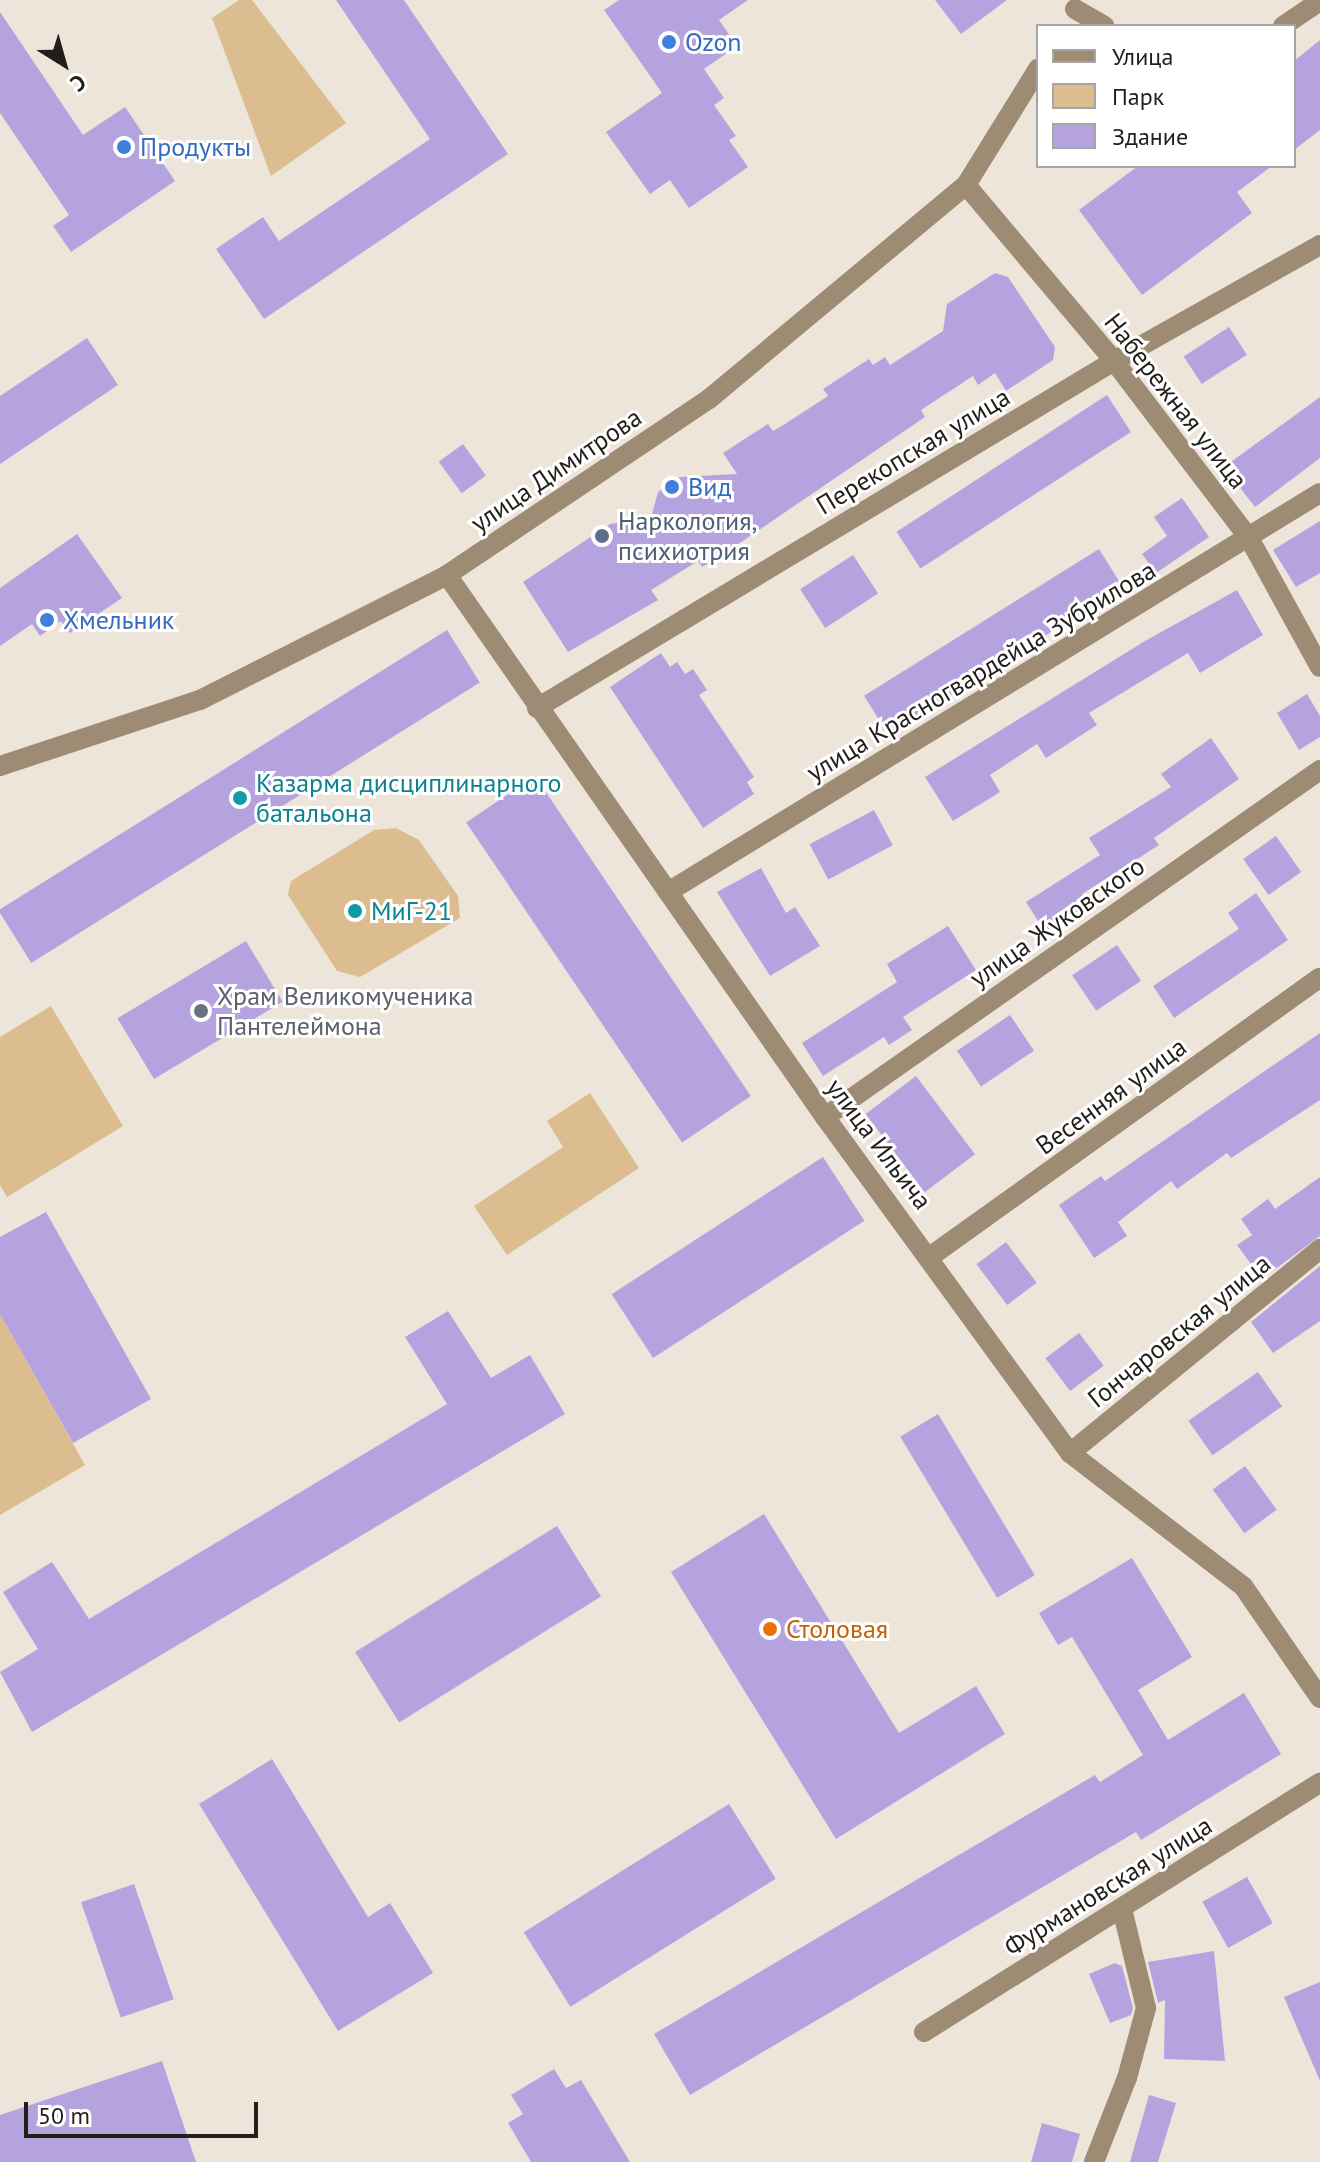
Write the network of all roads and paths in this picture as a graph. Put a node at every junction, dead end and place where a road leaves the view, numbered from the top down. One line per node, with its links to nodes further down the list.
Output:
1 (1320, 1): 4 (street)
2 (1073, 12): 3 (street)
3 (1100, 24)
4 (1286, 24)
5 (1036, 72): 6 (street, улица Димитрова)
6 (966, 185): 8 (street, Набережная улица); 11 (street, улица Димитрова)
7 (1320, 245): 8 (street, Перекопская улица)
8 (1114, 361): 10 (street, Набережная улица); 13 (street, Перекопская улица)
9 (1320, 493): 10 (street, улица Красногвардейца Зубрилова)
10 (1249, 538): 12 (street, Набережная улица); 16 (street, улица Красногвардейца Зубрилова)
11 (447, 575): 13 (street, улица Ильича); 14 (street, улица Димитрова)
12 (1320, 667)
13 (537, 708): 16 (street, улица Ильича)
14 (0, 766)
15 (1320, 770): 18 (street, улица Жуковского)
16 (668, 892): 18 (street, улица Ильича)
17 (1320, 978): 20 (street, Весенняя улица)
18 (825, 1117): 20 (street, улица Ильича)
19 (1320, 1249): 21 (street, Гончаровская улица)
20 (931, 1256): 21 (street, улица Ильича)
21 (1070, 1453): 22 (street, улица Ильича)
22 (1320, 1698)
23 (1320, 1783): 24 (street, Фурмановская улица)
24 (1122, 1909): 25 (street, Фурмановская улица); 26 (street)
25 (924, 2032)
26 (1094, 2162)

